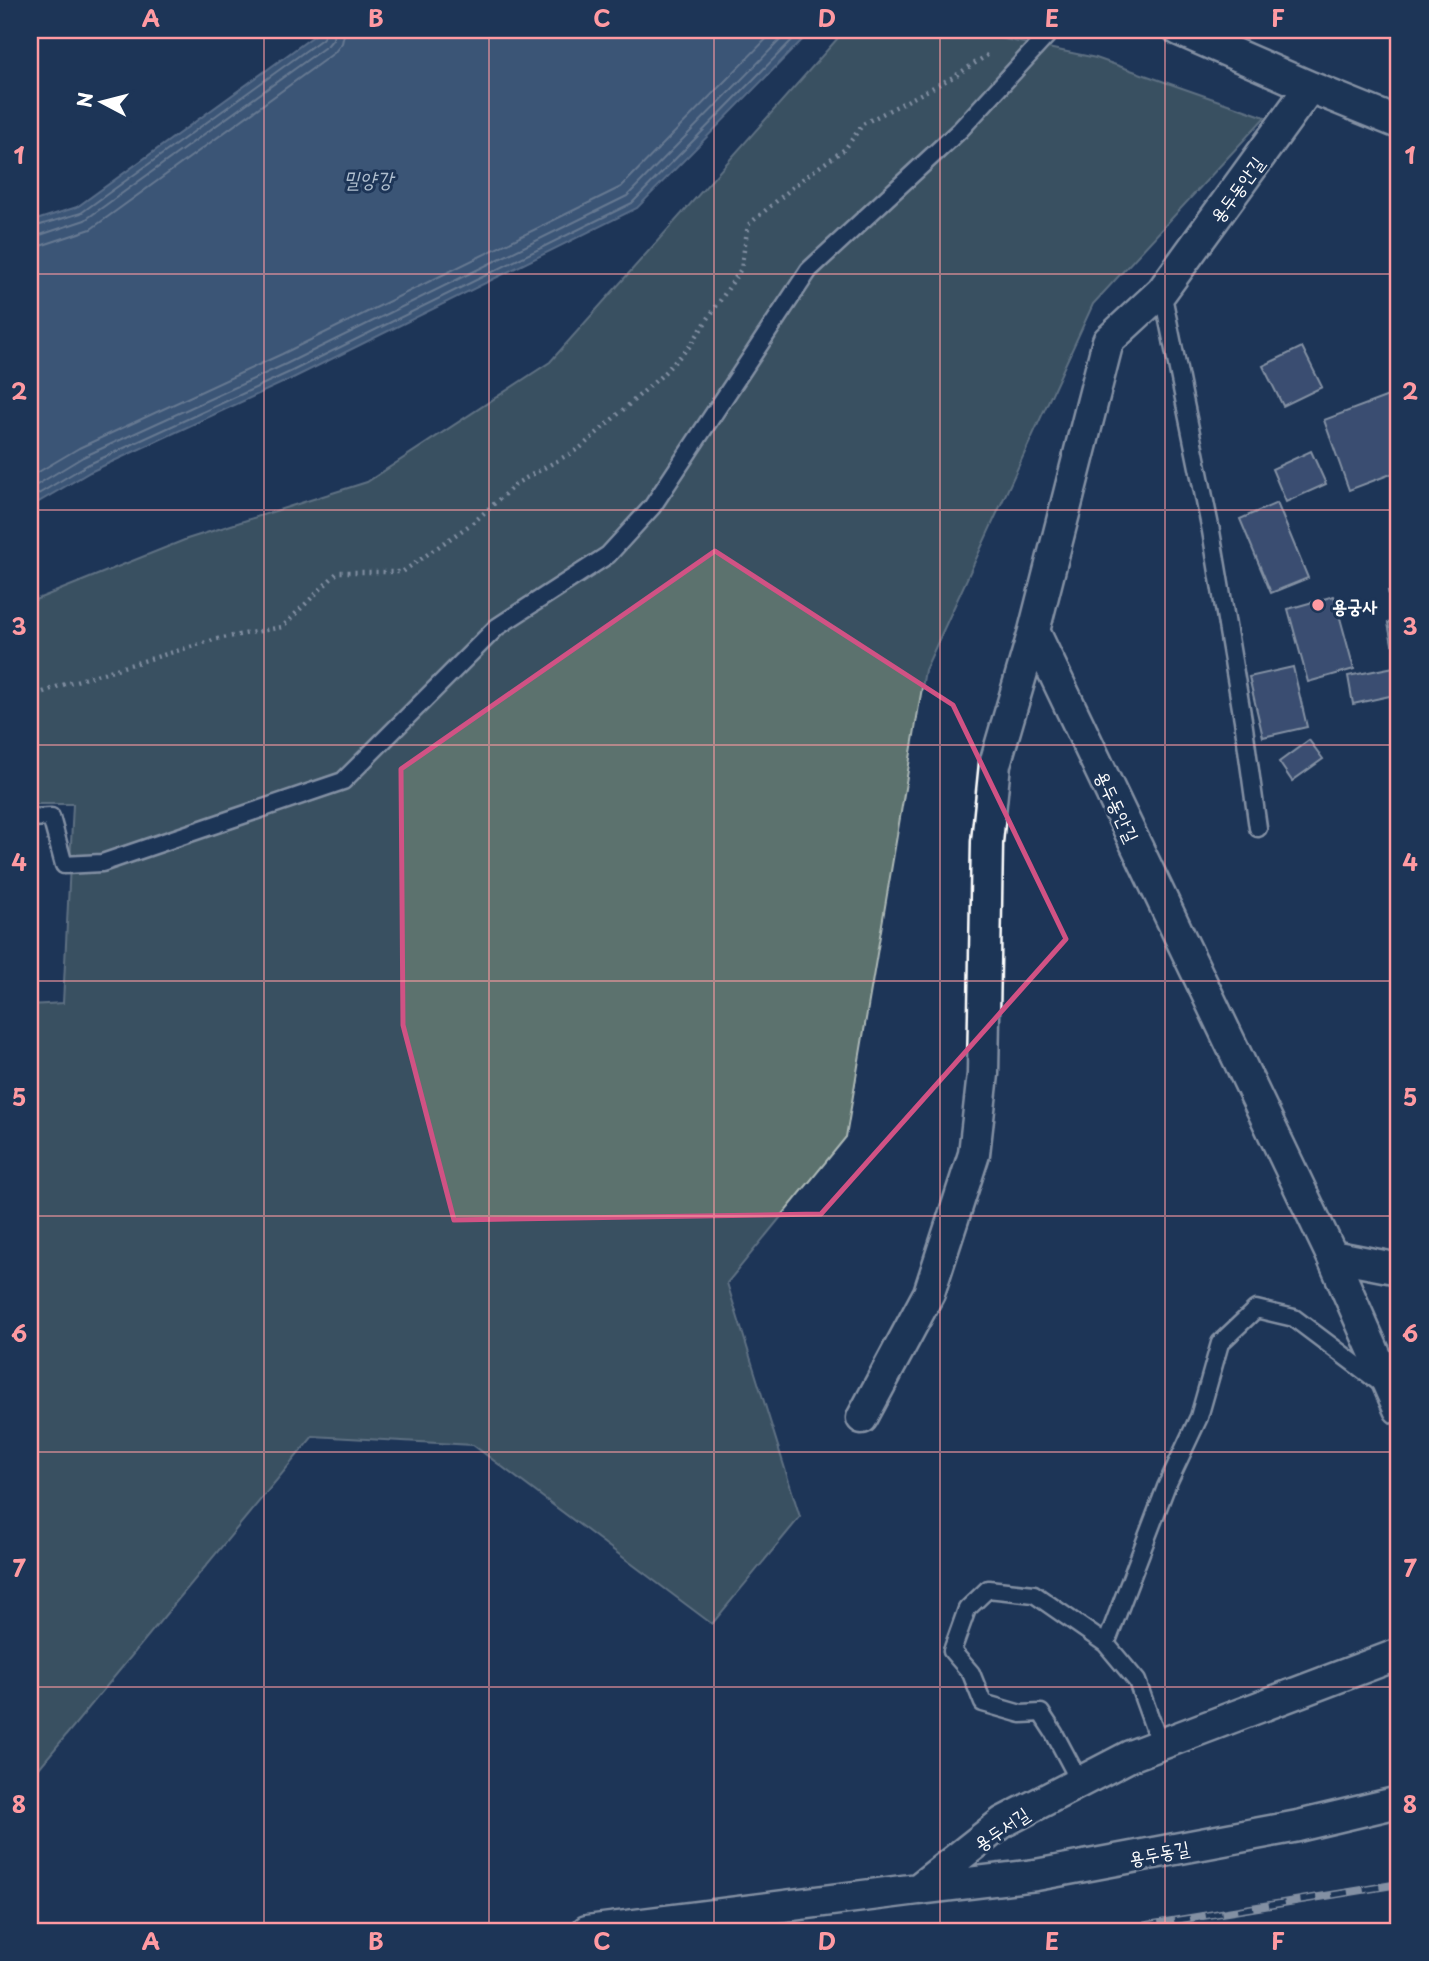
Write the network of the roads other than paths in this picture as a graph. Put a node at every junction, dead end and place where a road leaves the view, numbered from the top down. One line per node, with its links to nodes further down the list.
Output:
1 (1052, 30): 7 (lane)
2 (1179, 30): 3 (street)
3 (1310, 87): 4 (street); 5 (street, 용두동안길)
4 (1399, 122)
5 (1162, 291): 6 (street, 용두동안길); 8 (lane)
6 (1034, 631): 9 (street, 용두동안길); 12 (street)
7 (30, 818)
8 (1258, 828)
9 (1332, 1256): 10 (street); 11 (street, 용두동안길)
10 (1399, 1269)
11 (1395, 1400): 13 (lane)
12 (862, 1419)
13 (1105, 1644): 15 (lane); 16 (lane)
14 (1399, 1654): 15 (street, 용두서길)
15 (1160, 1745): 16 (street, 용두서길)
16 (1080, 1782): 18 (street, 용두서길)
17 (1399, 1802): 18 (street, 용두동길)
18 (918, 1889): 19 (street)
19 (587, 1931)

